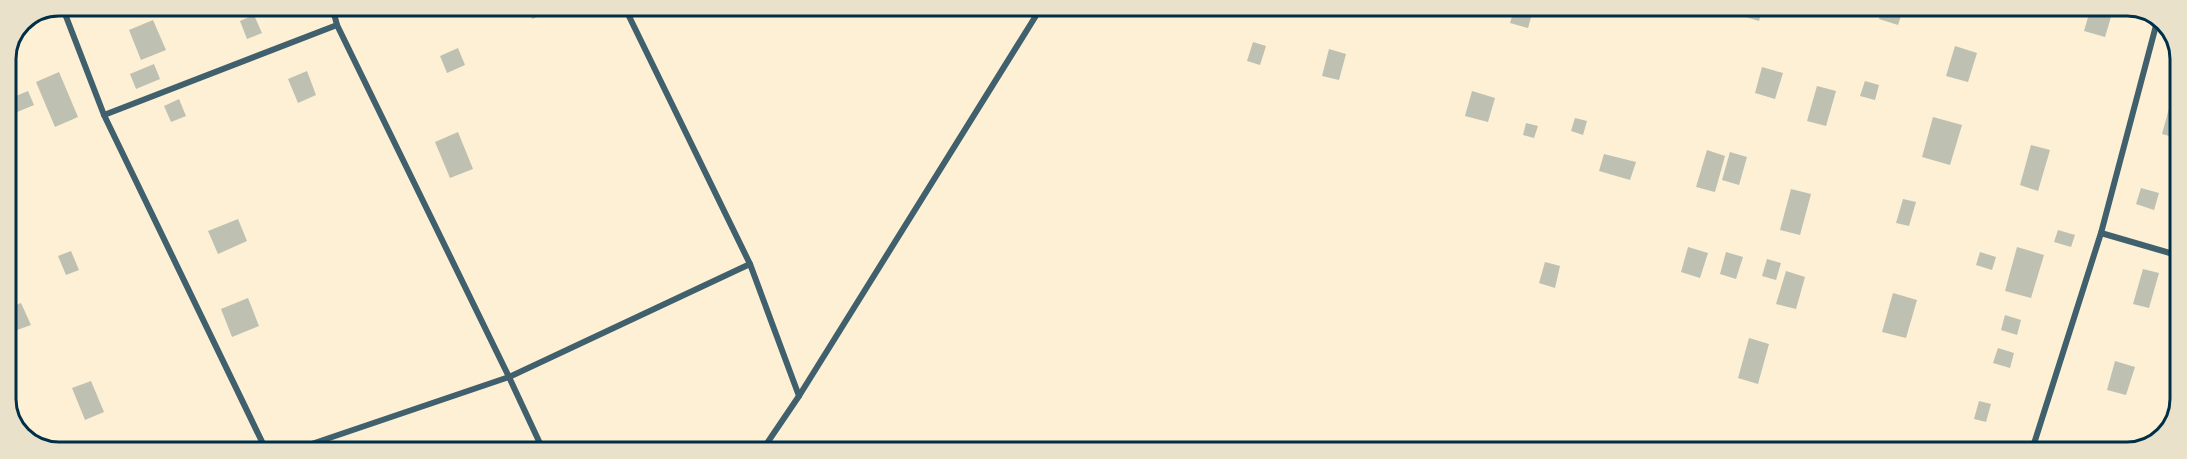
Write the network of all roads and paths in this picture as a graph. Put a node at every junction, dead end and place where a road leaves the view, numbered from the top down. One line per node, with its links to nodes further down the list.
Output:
1 (66, 17): 7 (street)
2 (335, 17): 5 (street)
3 (629, 17): 10 (street)
4 (1035, 17): 12 (street)
5 (338, 25): 7 (street); 11 (street)
6 (2156, 27): 8 (street)
7 (104, 115): 13 (street)
8 (2101, 233): 9 (street); 17 (street)
9 (2170, 253)
10 (750, 264): 11 (street); 12 (street)
11 (509, 377): 14 (street); 15 (street)
12 (799, 396): 16 (street)
13 (262, 442)
14 (317, 442)
15 (539, 442)
16 (768, 442)
17 (2034, 442)

